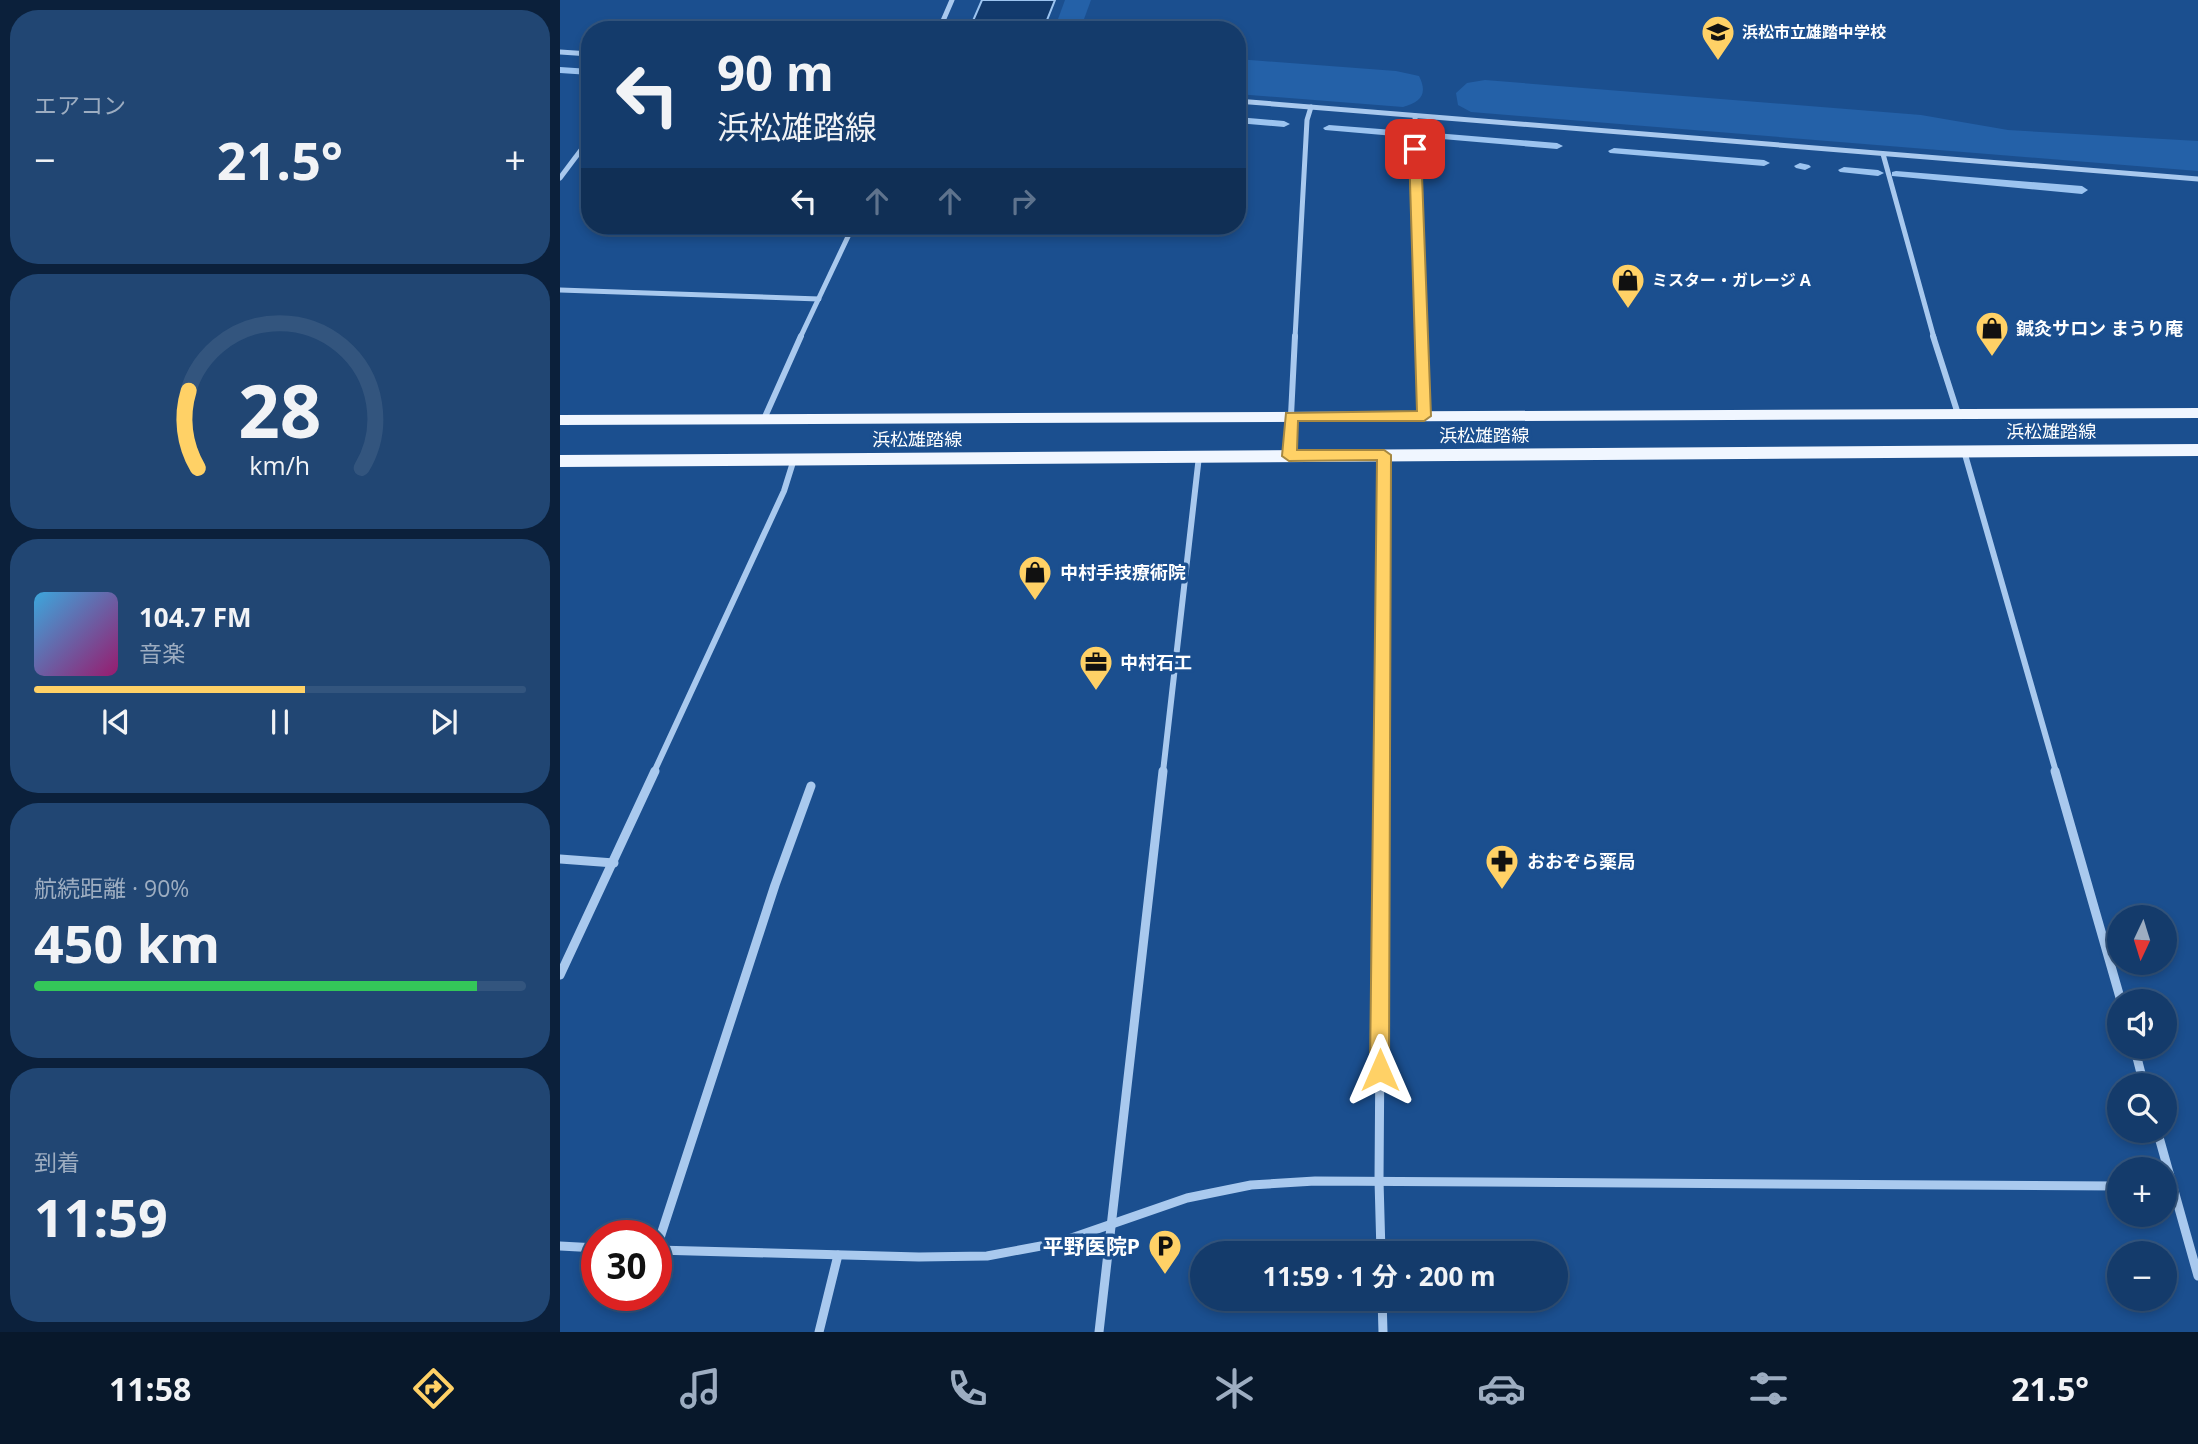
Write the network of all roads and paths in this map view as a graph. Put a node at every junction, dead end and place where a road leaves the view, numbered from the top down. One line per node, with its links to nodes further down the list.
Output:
1 (952, 0): 2 (street)
2 (943, 21)
3 (560, 52): 4 (street)
4 (581, 53)
5 (1246, 102): 6 (street)
6 (1311, 107): 7 (street); 17 (street)
7 (1415, 116): 9 (street); 18 (street)
8 (581, 150): 10 (street)
9 (1882, 154): 11 (street); 16 (street)
10 (560, 178)
11 (2198, 179)
12 (849, 235): 14 (street)
13 (560, 290): 14 (street)
14 (819, 299): 20 (street)
15 (2198, 413): 16 (main road, 浜松雄踏線)
16 (1958, 414): 18 (main road, 浜松雄踏線)
17 (1291, 416): 18 (main road, 浜松雄踏線); 20 (main road, 浜松雄踏線); 25 (street)
18 (1424, 416)
19 (560, 419): 20 (main road, 浜松雄踏線)
20 (764, 419)
21 (2198, 450): 22 (main road, 浜松雄踏線)
22 (1964, 451): 23 (main road, 浜松雄踏線); 32 (street)
23 (1384, 455): 25 (main road, 浜松雄踏線); 33 (street)
24 (1199, 456): 25 (main road, 浜松雄踏線); 26 (main road, 浜松雄踏線); 37 (street)
25 (1289, 456)
26 (794, 459): 27 (main road, 浜松雄踏線); 30 (street)
27 (560, 461)
28 (811, 786): 36 (street)
29 (560, 859): 30 (street)
30 (614, 863): 31 (street)
31 (560, 975)
32 (2118, 989)
33 (1379, 1180): 34 (street); 37 (street); 38 (street)
34 (2107, 1186)
35 (2177, 1214): 43 (street)
36 (666, 1220)
37 (1111, 1226): 42 (street); 46 (street)
38 (1381, 1241)
39 (560, 1246): 40 (street)
40 (581, 1247)
41 (672, 1250): 42 (street)
42 (838, 1255): 45 (street)
43 (2198, 1276)
44 (1382, 1311): 47 (street)
45 (819, 1332)
46 (1099, 1332)
47 (1383, 1332)

